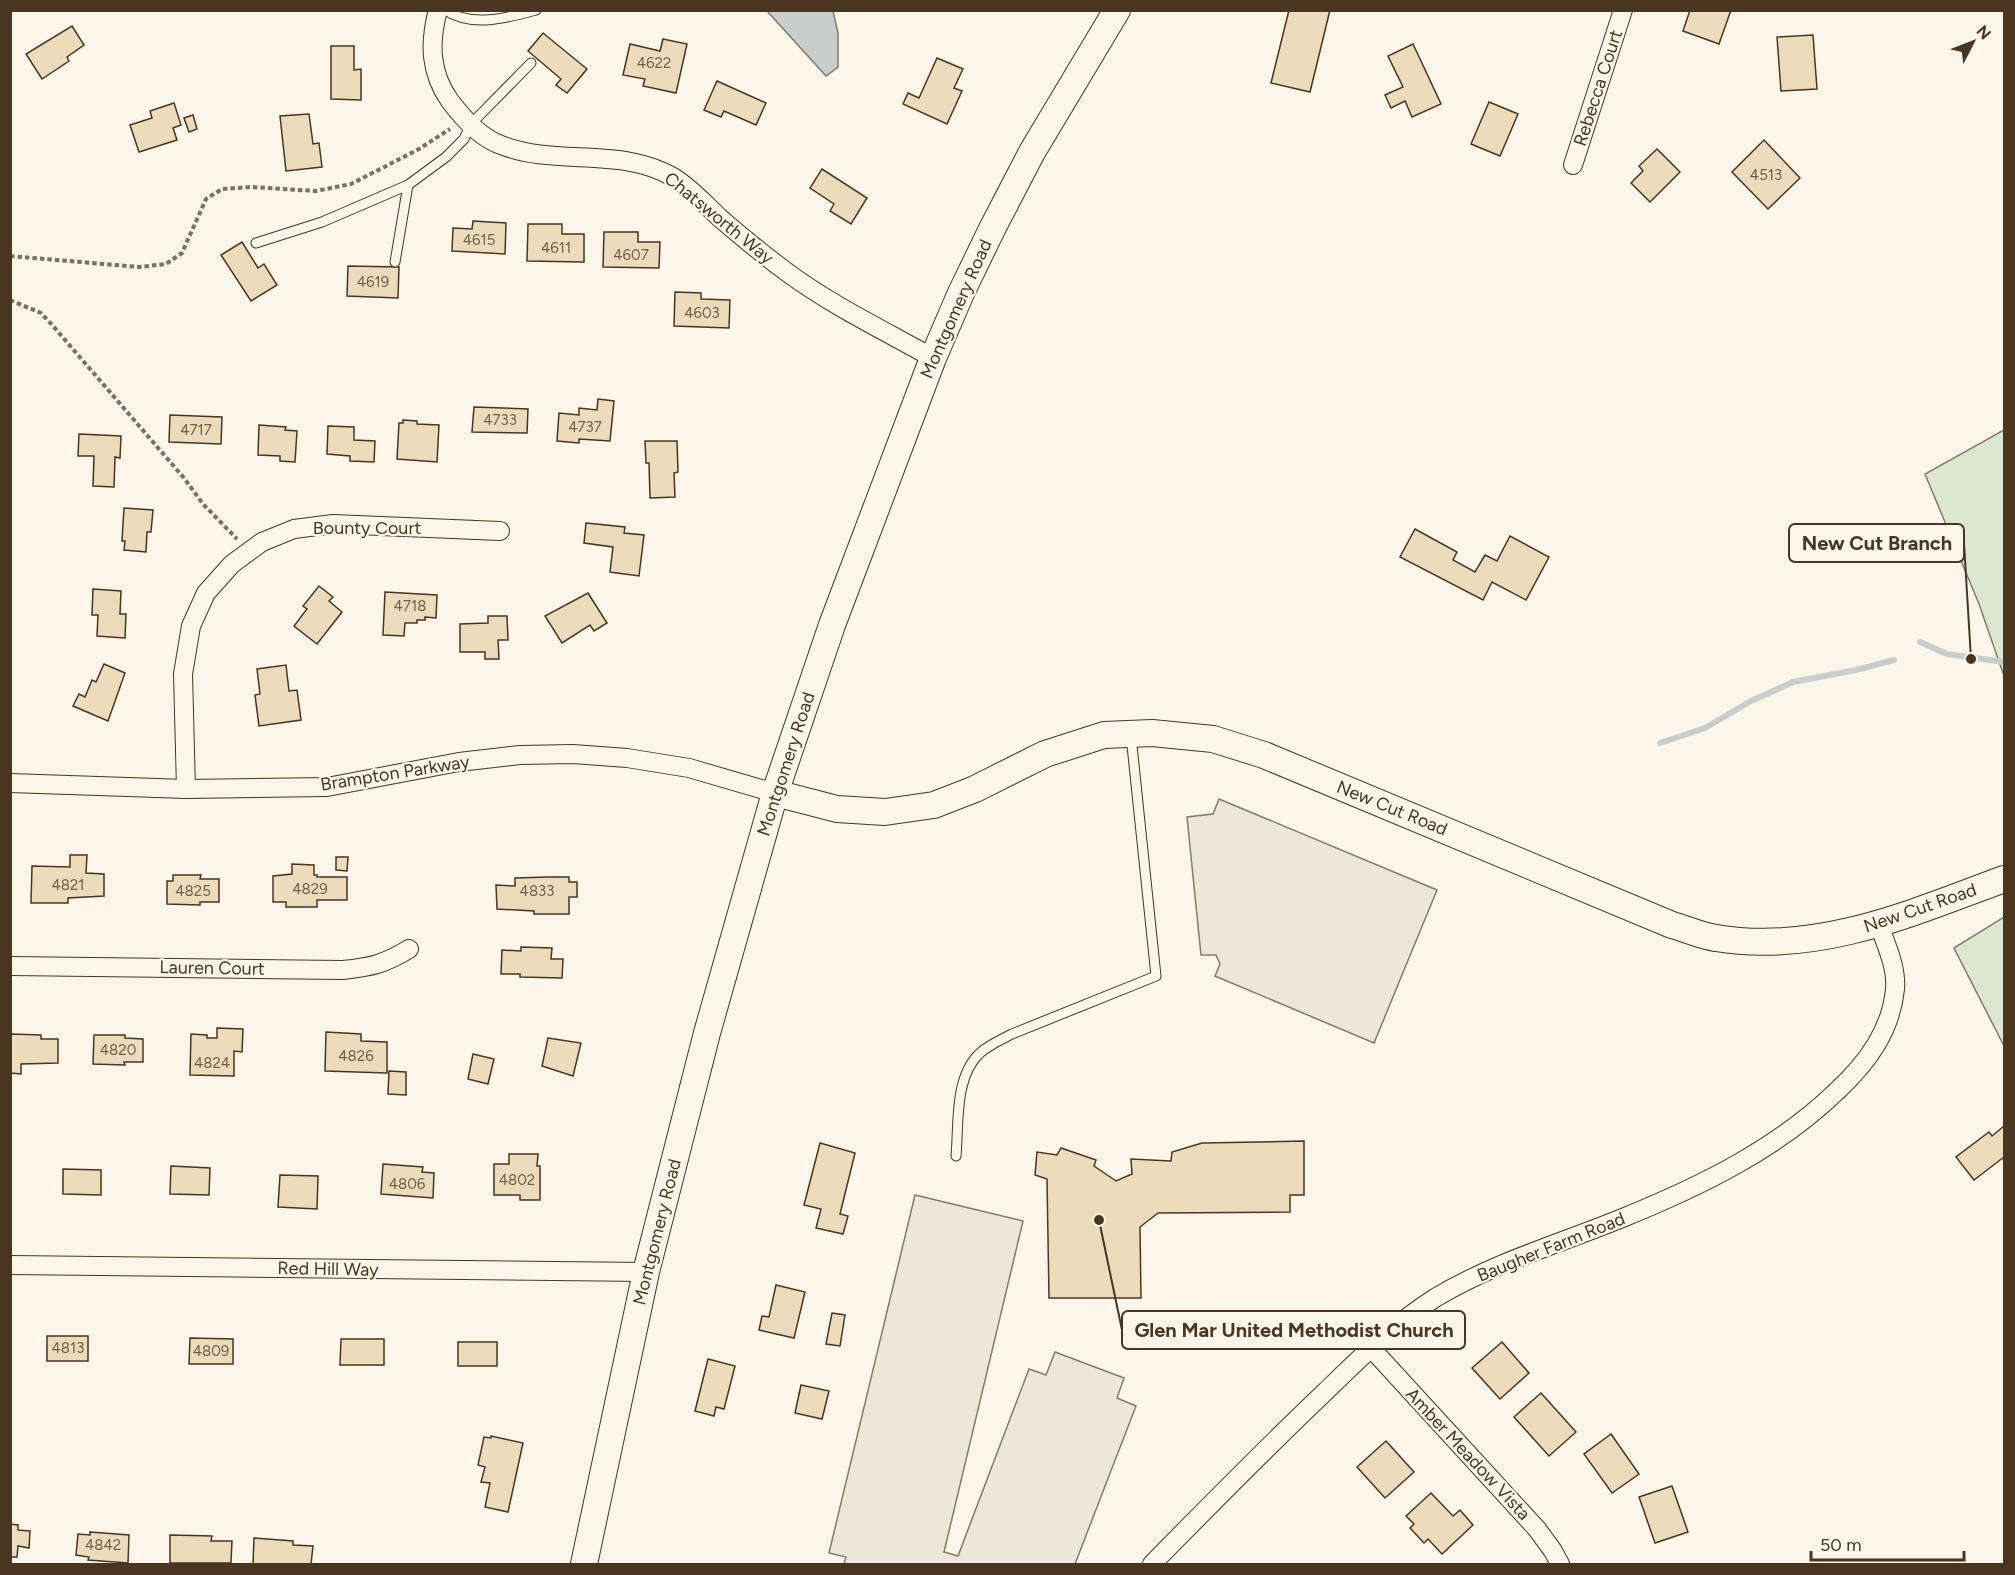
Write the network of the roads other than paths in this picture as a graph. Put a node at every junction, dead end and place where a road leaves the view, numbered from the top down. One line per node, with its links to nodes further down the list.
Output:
1 (438, 10): 7 (street, Chatsworth Way)
2 (445, 10): 3 (lane)
3 (536, 10)
4 (1117, 10): 12 (main road, Montgomery Road)
5 (1623, 10): 8 (street, Rebecca Court)
6 (531, 63): 7 (lane)
7 (467, 131): 9 (lane); 12 (street, Chatsworth Way)
8 (1573, 165)
9 (408, 185): 10 (lane); 11 (lane)
10 (256, 243)
11 (395, 262)
12 (933, 358): 17 (main road, Montgomery Road)
13 (500, 531): 16 (street, Bounty Court)
14 (1131, 734): 17 (main road, New Cut Road); 19 (main road, New Cut Road); 22 (lane)
15 (10, 783): 16 (street, Brampton Parkway)
16 (186, 789): 17 (street, Brampton Parkway)
17 (775, 793): 24 (main road, Montgomery Road)
18 (2004, 879): 19 (main road, New Cut Road)
19 (1879, 925): 25 (street, Baugher Farm Road)
20 (409, 949): 21 (street, Lauren Court)
21 (10, 966)
22 (956, 1156)
23 (10, 1265): 24 (street, Red Hill Way)
24 (646, 1272): 26 (main road, Montgomery Road)
25 (1371, 1348): 27 (street, Baugher Farm Road); 28 (street, Amber Meadow Vista)
26 (584, 1564)
27 (1152, 1564)
28 (1560, 1564)

